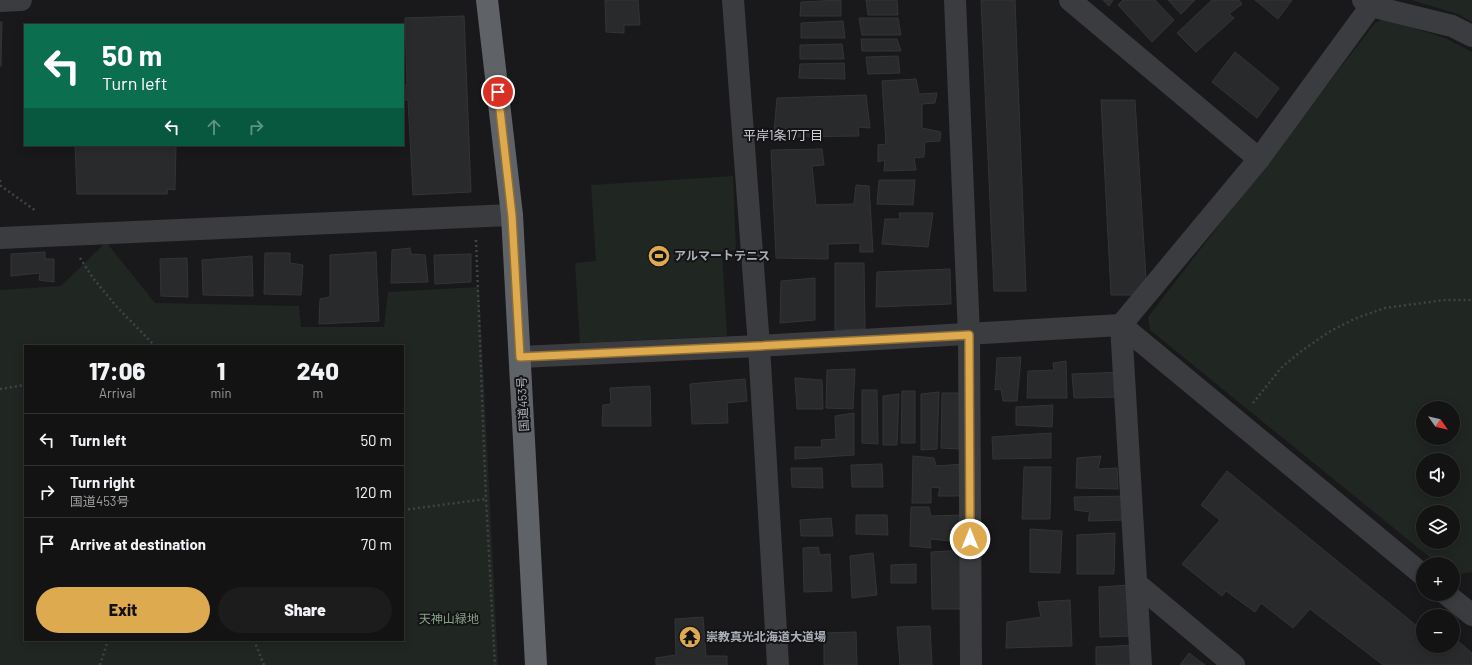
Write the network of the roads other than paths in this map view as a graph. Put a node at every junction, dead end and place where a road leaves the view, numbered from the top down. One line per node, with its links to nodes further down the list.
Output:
1 (21, 0): 6 (street)
2 (487, 0): 10 (highway, 国道453号)
3 (733, 0): 14 (street)
4 (955, 0): 13 (street)
5 (1070, 0): 9 (street)
6 (0, 1)
7 (1367, 3): 8 (street); 9 (street)
8 (1472, 36)
9 (1259, 159): 12 (street)
10 (512, 216): 11 (street); 15 (highway, 国道453号)
11 (0, 238)
12 (1121, 325): 13 (street); 16 (street); 17 (street)
13 (969, 335): 14 (street); 22 (street)
14 (759, 346): 15 (street); 21 (street)
15 (520, 357): 20 (highway, 国道453号)
16 (1416, 569)
17 (1137, 584): 23 (street); 24 (street)
18 (1456, 601): 19 (street)
19 (1471, 611)
20 (536, 665)
21 (778, 665)
22 (970, 665)
23 (1141, 665)
24 (1234, 665)

